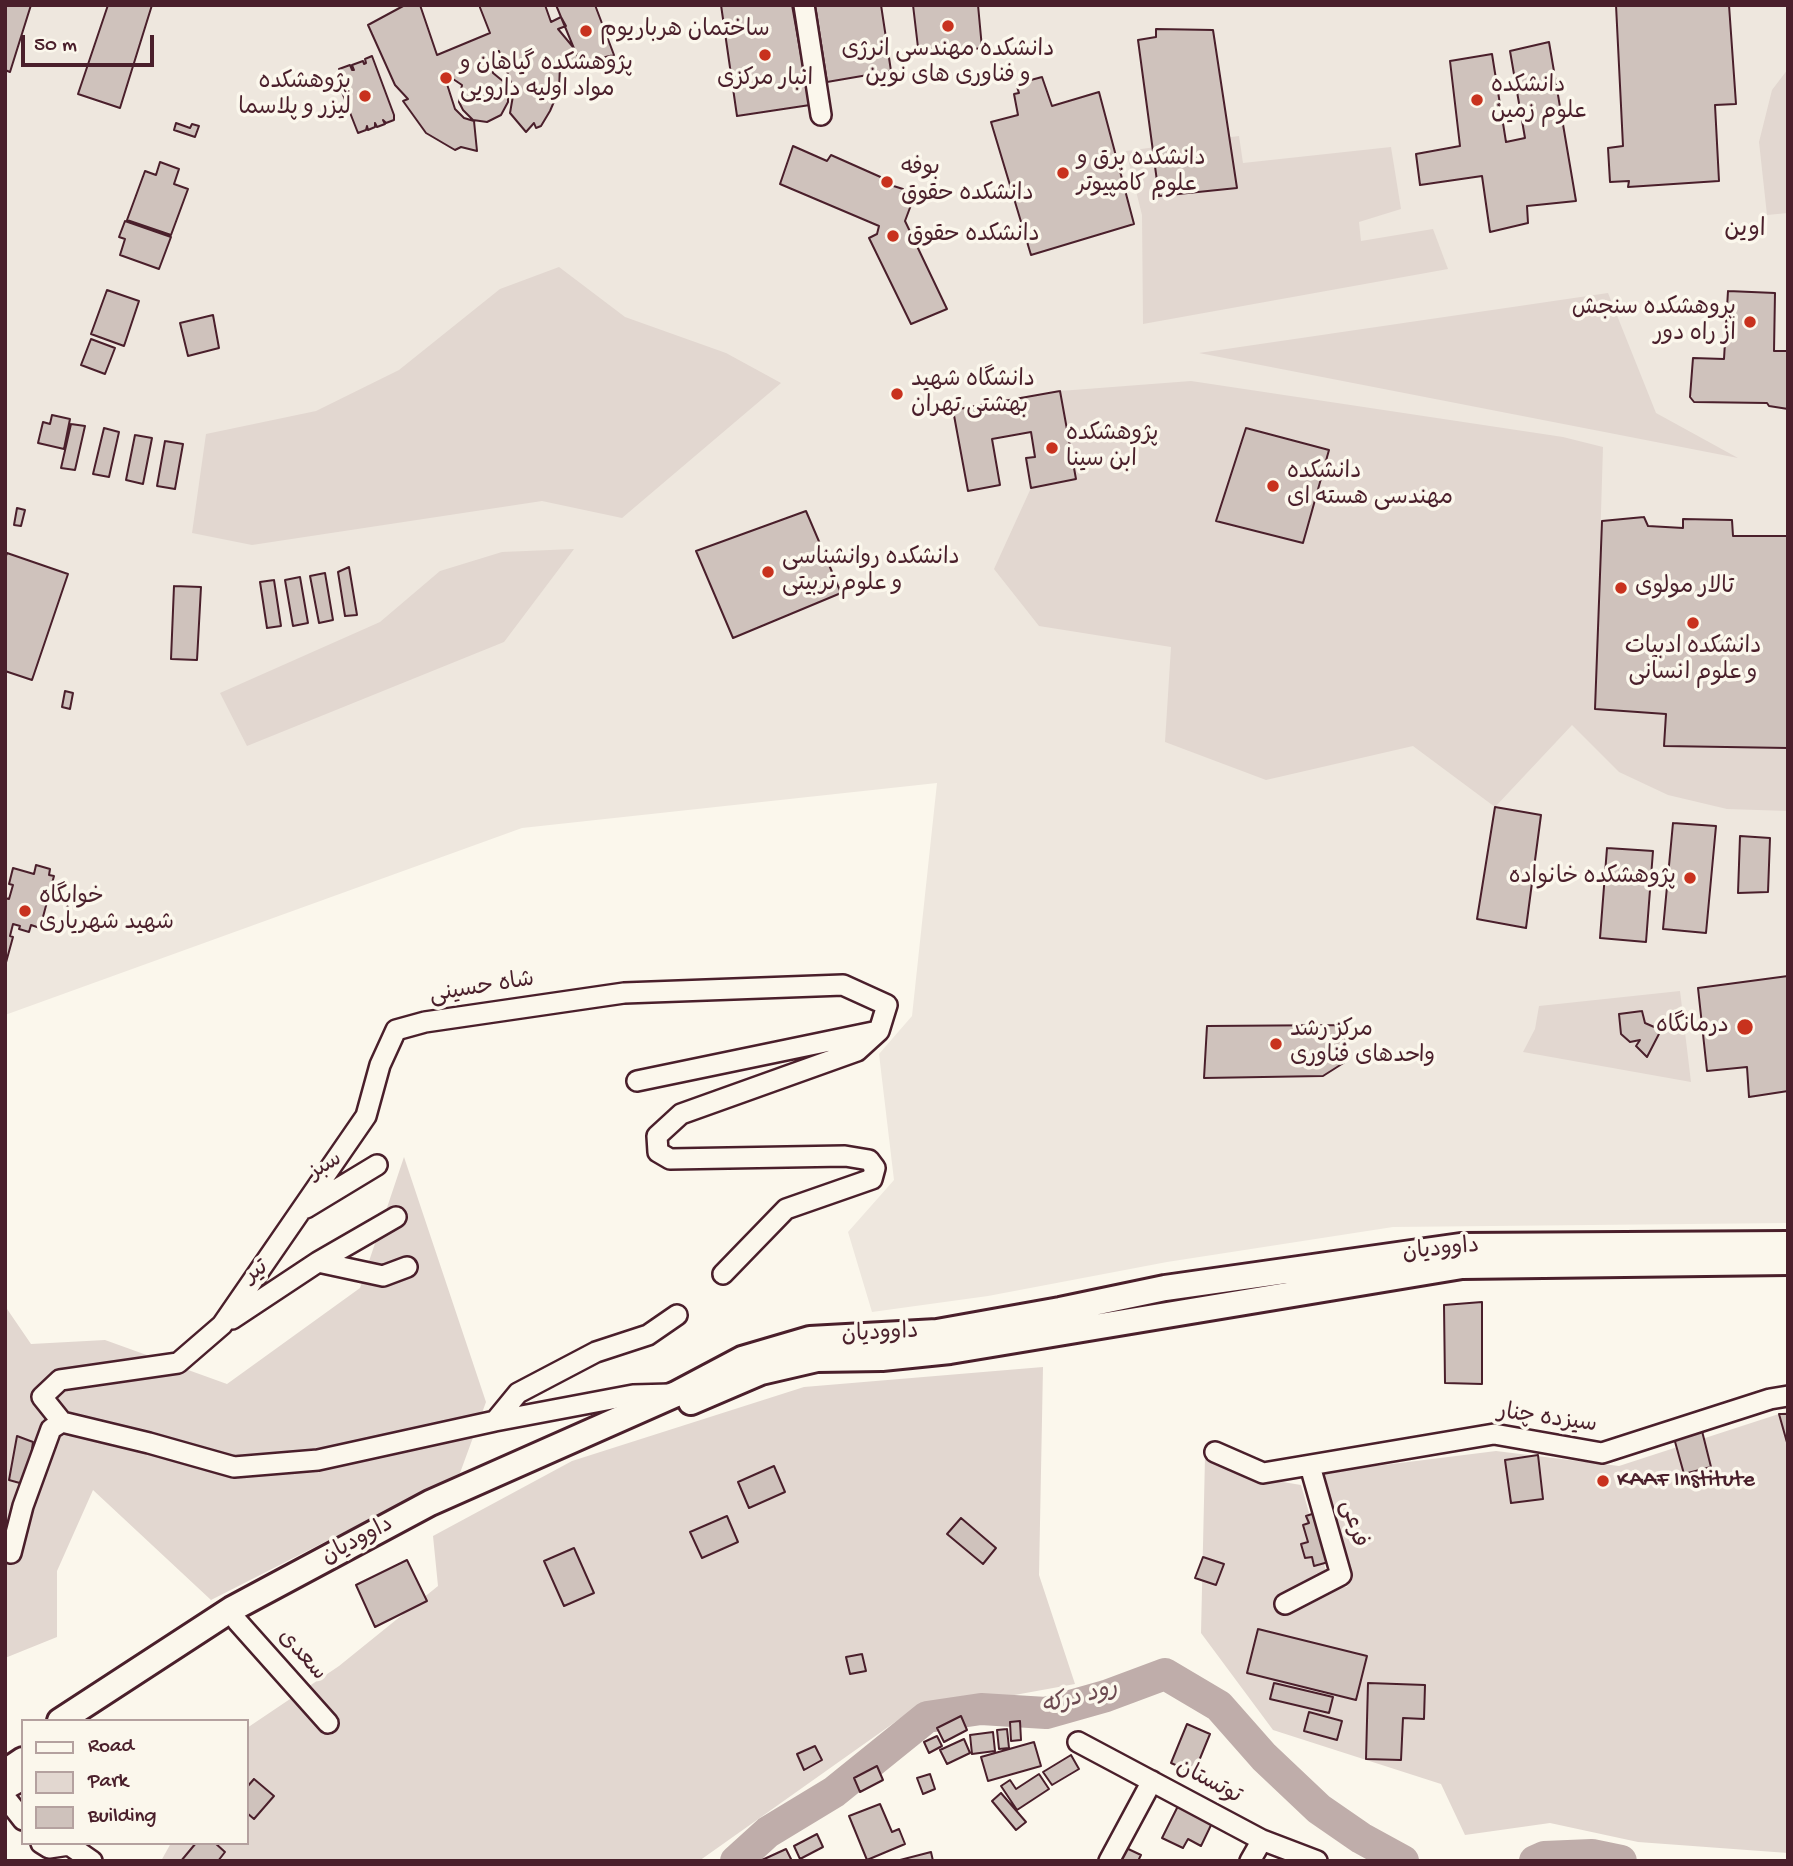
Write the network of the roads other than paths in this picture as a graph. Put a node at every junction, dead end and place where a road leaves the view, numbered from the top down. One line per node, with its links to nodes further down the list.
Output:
1 (804, 5): 2 (street)
2 (821, 115)
3 (879, 1031): 4 (street); 6 (street, شاه حسینی); 12 (street)
4 (637, 1082)
5 (377, 1165): 6 (street, سبز)
6 (299, 1212): 16 (street, شاه حسینی)
7 (396, 1217): 9 (street, تیر)
8 (1788, 1244): 13 (street, داوودیان)
9 (318, 1262): 11 (street); 16 (street, تیر)
10 (1788, 1262): 14 (street, داوودیان)
11 (407, 1267)
12 (723, 1274)
13 (1251, 1276): 14 (street); 18 (street, داوودیان)
14 (1263, 1298): 18 (street, داوودیان)
15 (677, 1315): 19 (street)
16 (222, 1325): 20 (street, شاه حسینی)
17 (1788, 1396): 22 (street, سیزده چنار)
18 (679, 1400): 19 (street); 25 (street, داوودیان); 26 (street, داوودیان)
19 (495, 1421): 20 (street)
20 (62, 1422): 23 (street)
21 (1215, 1452): 22 (street, سیزده چنار)
22 (1310, 1466): 24 (street, فرعی)
23 (11, 1553)
24 (1285, 1604)
25 (237, 1621): 27 (street, داوودیان); 28 (street, سعدی)
26 (63, 1719)
27 (84, 1719)
28 (328, 1723)
29 (1078, 1742): 35 (street, توتستان)
30 (21, 1746): 31 (street)
31 (5, 1756)
32 (21, 1761): 33 (street)
33 (5, 1772)
34 (21, 1781): 36 (street)
35 (1152, 1781): 39 (street, توتستان); 44 (street)
36 (5, 1790)
37 (5, 1797): 38 (street)
38 (21, 1817)
39 (1262, 1840): 45 (street); 46 (street, توتستان)
40 (45, 1845): 42 (street)
41 (69, 1845): 43 (street)
42 (69, 1845)
43 (92, 1861)
44 (1109, 1861)
45 (1250, 1861)
46 (1317, 1861)

